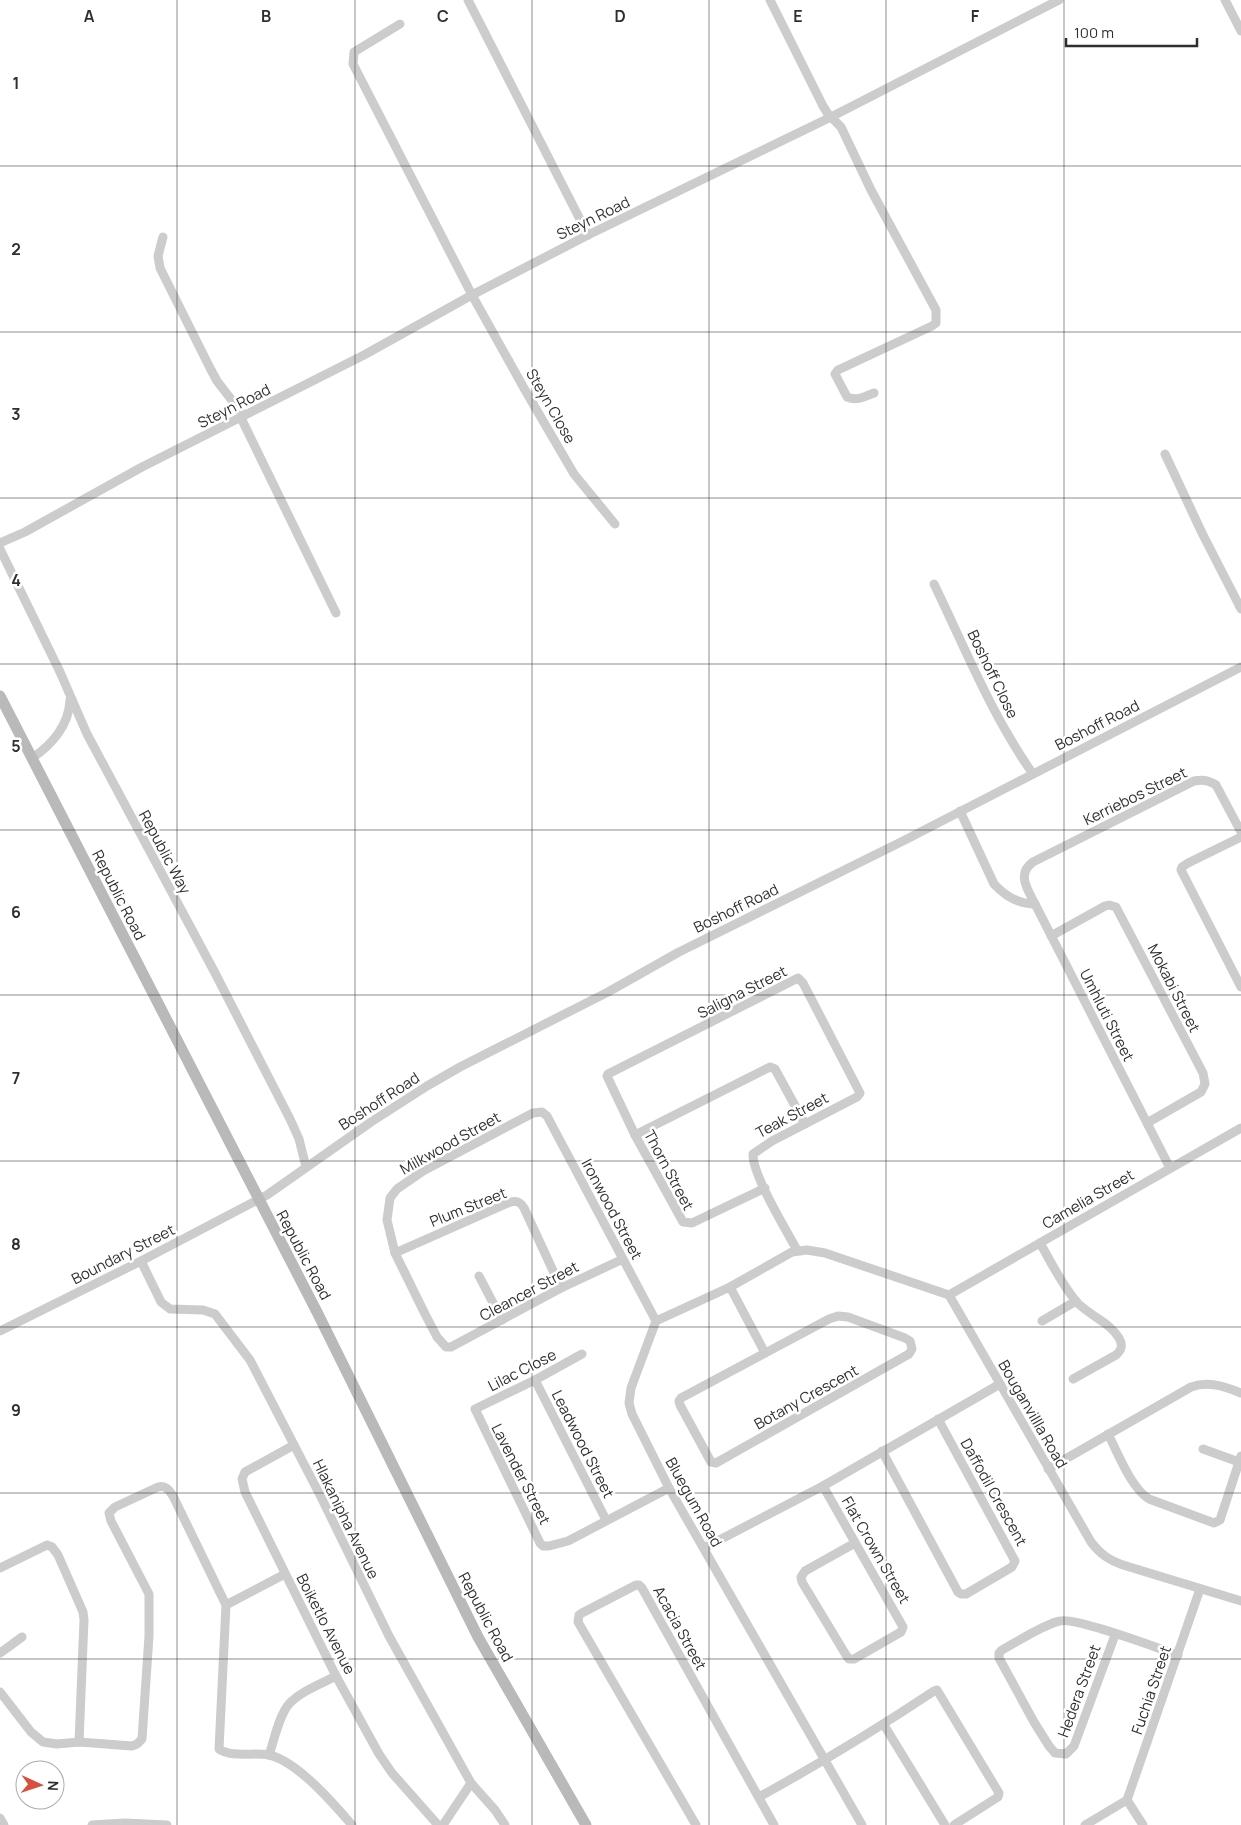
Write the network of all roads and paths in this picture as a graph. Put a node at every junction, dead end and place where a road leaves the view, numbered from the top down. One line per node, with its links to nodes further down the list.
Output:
1 (468, 0): 8 (street)
2 (770, 0): 7 (street)
3 (1059, 0): 7 (street, Steyn Road)
4 (1225, 0): 6 (street)
5 (400, 24): 10 (street, Steyn Close)
6 (1241, 31)
7 (831, 117): 8 (street, Steyn Road); 11 (street)
8 (588, 236): 10 (street, Steyn Road)
9 (163, 237): 12 (street)
10 (472, 295): 12 (street, Steyn Road); 14 (street, Steyn Close)
11 (874, 393)
12 (243, 417): 15 (street, Steyn Road); 19 (street)
13 (1165, 454): 18 (street)
14 (615, 524)
15 (0, 542)
16 (0, 549): 22 (street, Republic Way)
17 (934, 584): 24 (street, Boshoff Close)
18 (1241, 610)
19 (336, 613)
20 (1241, 667): 24 (street, Boshoff Road)
21 (0, 696): 23 (street, Republic Road)
22 (70, 699): 23 (street); 39 (street, Republic Way)
23 (32, 758): 42 (street, Republic Road)
24 (1033, 774): 25 (street, Boshoff Road)
25 (960, 811): 29 (street); 39 (street, Boshoff Road)
26 (1241, 832): 28 (street, Kerriebos Street)
27 (1241, 837): 31 (street)
28 (1024, 874): 29 (street, Umhluti Street)
29 (1035, 904): 30 (street, Umhluti Street)
30 (1051, 936): 35 (street, Umhluti Street); 35 (street, Mokabi Street)
31 (1241, 987)
32 (607, 1075): 33 (street, Saligna Street); 38 (street, Thorn Street)
33 (860, 1094): 36 (street, Teak Street)
34 (542, 1112): 45 (street, Milkwood Street); 46 (street, Ironwood Street)
35 (1147, 1123): 40 (street, Umhluti Street)
36 (805, 1124): 38 (street); 41 (street, Teak Street)
37 (1241, 1128): 40 (street, Camelia Street)
38 (635, 1135): 41 (street, Thorn Street)
39 (306, 1167): 42 (street, Boshoff Road)
40 (1170, 1168): 43 (street, Camelia Street)
41 (764, 1188): 44 (street, Teak Street)
42 (258, 1200): 47 (street, Boundary Street); 104 (street, Republic Road)
43 (1040, 1243): 51 (street, Camelia Street); 52 (street)
44 (797, 1250): 49 (street); 51 (street)
45 (395, 1253): 50 (street, Plum Street); 57 (street, Milkwood Street)
46 (622, 1259): 50 (street, Cleancer Street); 54 (street, Ironwood Street)
47 (140, 1261): 56 (street, Boundary Street); 67 (street, Hlakanipha Avenue)
48 (479, 1276): 53 (street)
49 (730, 1287): 54 (street); 58 (street)
50 (561, 1288): 53 (street, Cleancer Street)
51 (949, 1295): 62 (street, Bouganvillla Road)
52 (1076, 1301): 55 (street); 60 (street)
53 (502, 1320): 57 (street, Cleancer Street)
54 (656, 1321): 73 (street, Bluegum Road)
55 (1042, 1321)
56 (0, 1331)
57 (448, 1348)
58 (765, 1353): 58 (street, Botany Crescent)
59 (582, 1354): 61 (street, Lilac Close)
60 (1073, 1379)
61 (535, 1380): 64 (street, Lilac Close); 74 (street, Leadwood Street)
62 (1000, 1384): 65 (street); 71 (street, Bouganvillla Road)
63 (1241, 1393): 66 (street)
64 (475, 1410): 74 (street, Lavender Street)
65 (938, 1419): 69 (street); 69 (street, Daffodil Crescent)
66 (1108, 1434): 70 (street); 71 (street)
67 (294, 1445): 78 (street, Boiketlo Avenue); 92 (street, Hlakanipha Avenue)
68 (1203, 1449): 70 (street)
69 (882, 1451): 72 (street)
70 (1240, 1459)
71 (1048, 1468): 79 (street, Bouganvillla Road)
72 (824, 1486): 75 (street, Flat Crown Street); 76 (street)
73 (669, 1488): 74 (street); 76 (street, Bluegum Road)
74 (606, 1520)
75 (855, 1543): 75 (street, Flat Crown Street)
76 (704, 1548): 91 (street, Bluegum Road)
77 (0, 1568): 89 (street)
78 (285, 1574): 81 (street); 86 (street, Boiketlo Avenue)
79 (1200, 1589): 80 (street, Bouganvillla Road); 85 (street, Fuchia Street)
80 (1241, 1601)
81 (226, 1605): 89 (street); 90 (street)
82 (1115, 1634): 82 (street, Hedera Street); 85 (street)
83 (22, 1637): 84 (street)
84 (0, 1653)
85 (1178, 1655): 94 (street, Fuchia Street)
86 (336, 1676): 90 (street); 101 (street, Boiketlo Avenue)
87 (0, 1692): 89 (street)
88 (884, 1725): 91 (street); 108 (street); 109 (street)
89 (79, 1742)
90 (269, 1755): 100 (street)
91 (824, 1761): 93 (street); 107 (street, Bluegum Road)
92 (471, 1783): 102 (street); 103 (street, Hlakanipha Avenue)
93 (759, 1797): 105 (street, Acacia Street); 106 (street, Acacia Street)
94 (1127, 1800): 110 (street); 111 (street)
95 (0, 1818): 97 (street)
96 (155, 1824): 98 (street); 99 (street)
97 (4, 1825)
98 (92, 1825)
99 (167, 1825)
100 (352, 1825)
101 (438, 1825)
102 (443, 1825)
103 (505, 1825)
104 (586, 1825)
105 (696, 1825)
106 (774, 1825)
107 (862, 1825)
108 (944, 1825)
109 (954, 1825)
110 (1085, 1825)
111 (1143, 1825)

